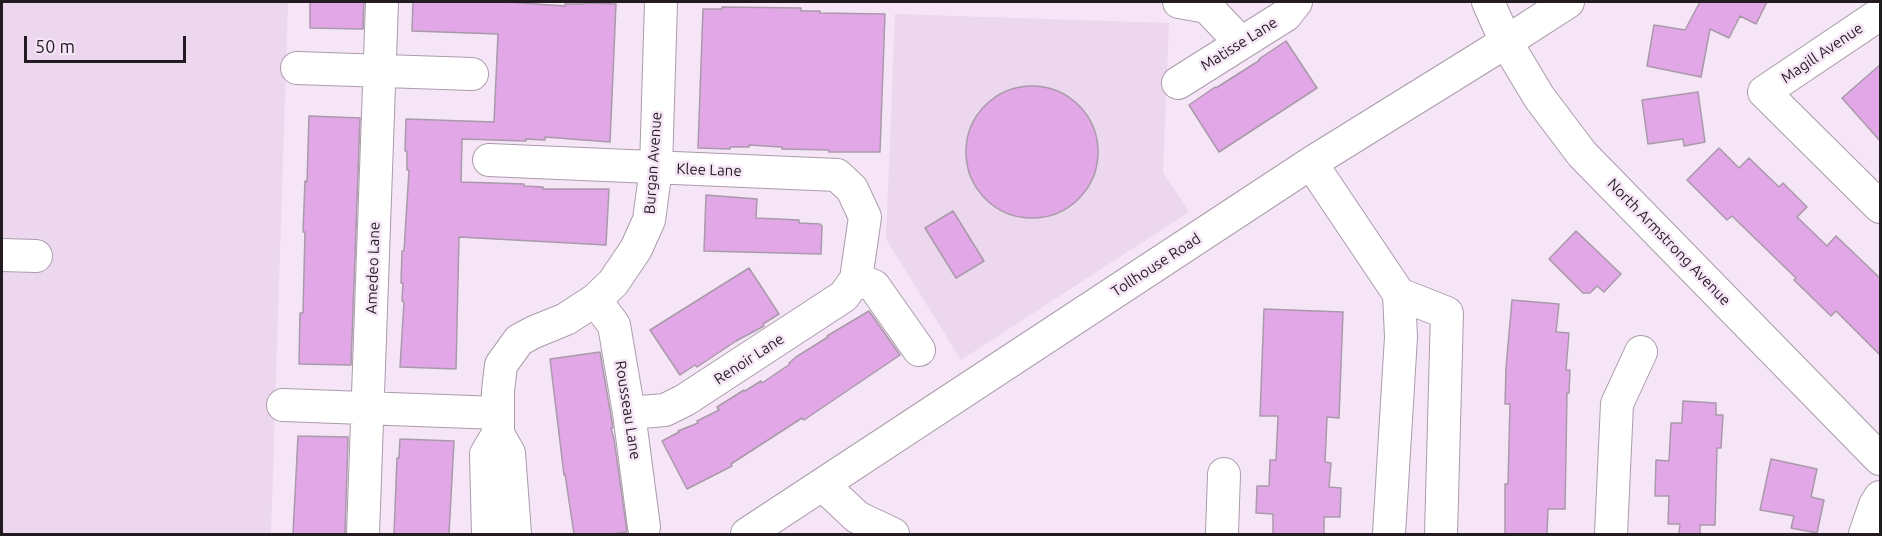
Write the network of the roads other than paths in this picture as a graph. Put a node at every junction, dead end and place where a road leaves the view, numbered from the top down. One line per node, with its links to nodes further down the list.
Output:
1 (382, 2): 11 (street, Amedeo Lane)
2 (661, 2): 16 (street, Burgan Avenue)
3 (1179, 2): 9 (street)
4 (1296, 2): 9 (street, Matisse Lane)
5 (1488, 2): 8 (street, North Armstrong Avenue)
6 (1568, 2): 8 (street, Tollhouse Road)
7 (1881, 14): 17 (street, Magill Avenue)
8 (1506, 42): 15 (street, Tollhouse Road); 29 (street, North Armstrong Avenue)
9 (1240, 44): 13 (street, Matisse Lane)
10 (297, 68): 11 (street)
11 (380, 71): 12 (street); 26 (street, Amedeo Lane)
12 (472, 74)
13 (1178, 83)
14 (489, 160): 16 (street, Klee Lane)
15 (1311, 163): 21 (street); 31 (street, Tollhouse Road)
16 (656, 168): 20 (street, Klee Lane); 22 (street, Burgan Avenue)
17 (1881, 207)
18 (2, 255): 19 (street)
19 (36, 256)
20 (856, 279): 23 (street); 27 (street, Renoir Lane)
21 (1399, 294): 39 (street); 40 (street)
22 (595, 300): 27 (street, Rousseau Lane); 28 (street, Burgan Avenue)
23 (919, 350)
24 (1641, 352): 41 (street)
25 (283, 405): 26 (street)
26 (368, 408): 28 (street); 35 (street, Amedeo Lane)
27 (629, 413): 34 (street, Rousseau Lane)
28 (498, 424): 33 (street, Burgan Avenue)
29 (1881, 459)
30 (1224, 474): 38 (street)
31 (823, 485): 36 (street, Tollhouse Road); 37 (street)
32 (1881, 497): 42 (street)
33 (500, 521)
34 (644, 527)
35 (363, 534)
36 (747, 534)
37 (893, 534)
38 (1222, 534)
39 (1389, 534)
40 (1441, 534)
41 (1611, 534)
42 (1865, 534)

